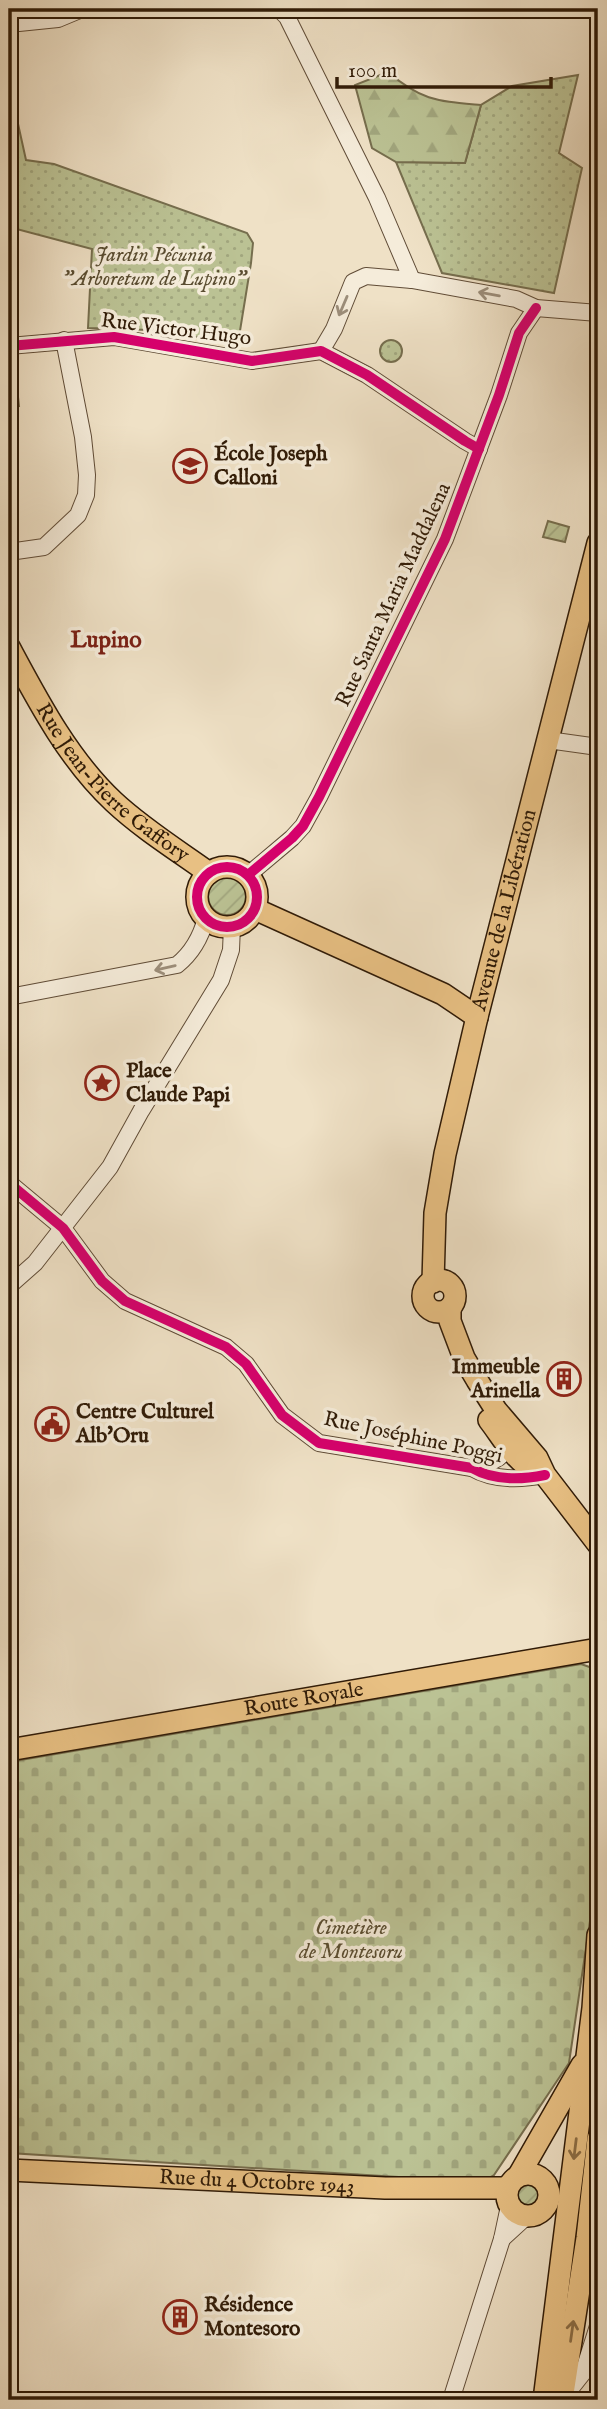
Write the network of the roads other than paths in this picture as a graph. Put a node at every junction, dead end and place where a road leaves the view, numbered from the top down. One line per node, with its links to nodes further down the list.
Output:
1 (82, 9): 3 (street)
2 (279, 9): 4 (street)
3 (9, 24)
4 (412, 280): 5 (street, one-way to 4); 9 (street, one-way to 9)
5 (536, 308): 6 (street); 10 (street, Rue Santa Maria Maddalena)
6 (598, 313)
7 (64, 340): 8 (street, Rue Victor Hugo); 9 (street, Rue Victor Hugo); 12 (street)
8 (9, 346)
9 (321, 351): 10 (street)
10 (479, 449): 17 (street, Rue Santa Maria Maddalena)
11 (598, 543): 14 (main road, Avenue de la Libération)
12 (9, 552)
13 (9, 647): 16 (main road, Rue Jean-Pierre Gaffory)
14 (548, 740): 15 (street); 21 (main road, Avenue de la Libération)
15 (598, 747)
16 (209, 873): 17 (main road); 19 (main road)
17 (248, 875): 18 (main road)
18 (255, 909): 20 (main road); 22 (main road)
19 (206, 918): 20 (main road); 23 (street, one-way to 23)
20 (232, 926): 26 (street)
21 (484, 989): 22 (main road); 24 (main road, Avenue de la Libération)
22 (443, 994): 24 (main road)
23 (14, 996)
24 (477, 1017): 28 (main road, Avenue de la Libération)
25 (9, 1183): 26 (street, Rue Joséphine Poggi)
26 (63, 1227): 27 (street); 30 (street, Rue Joséphine Poggi)
27 (9, 1286)
28 (444, 1310): 29 (main road); 31 (main road)
29 (503, 1454): 30 (street, Rue Joséphine Poggi); 31 (main road); 32 (street, Rue Joséphine Poggi)
30 (472, 1468): 32 (street, Rue Joséphine Poggi)
31 (545, 1475): 32 (street, Rue Joséphine Poggi); 33 (main road)
32 (502, 1478)
33 (597, 1540)
34 (598, 1649): 35 (main road, Route Royale)
35 (9, 1750)
36 (598, 1935): 38 (main road)
37 (598, 1979): 38 (main road)
38 (593, 2008): 39 (main road)
39 (586, 2057): 42 (main road); 43 (main road, one-way to 43)
40 (598, 2139): 46 (main road, one-way to 40)
41 (9, 2170): 42 (main road, Rue du 4 Octobre 1943)
42 (522, 2198): 43 (main road, Rue du 4 Octobre 1943); 45 (street)
43 (566, 2217): 46 (main road)
44 (598, 2326): 46 (street)
45 (451, 2400)
46 (556, 2400)

